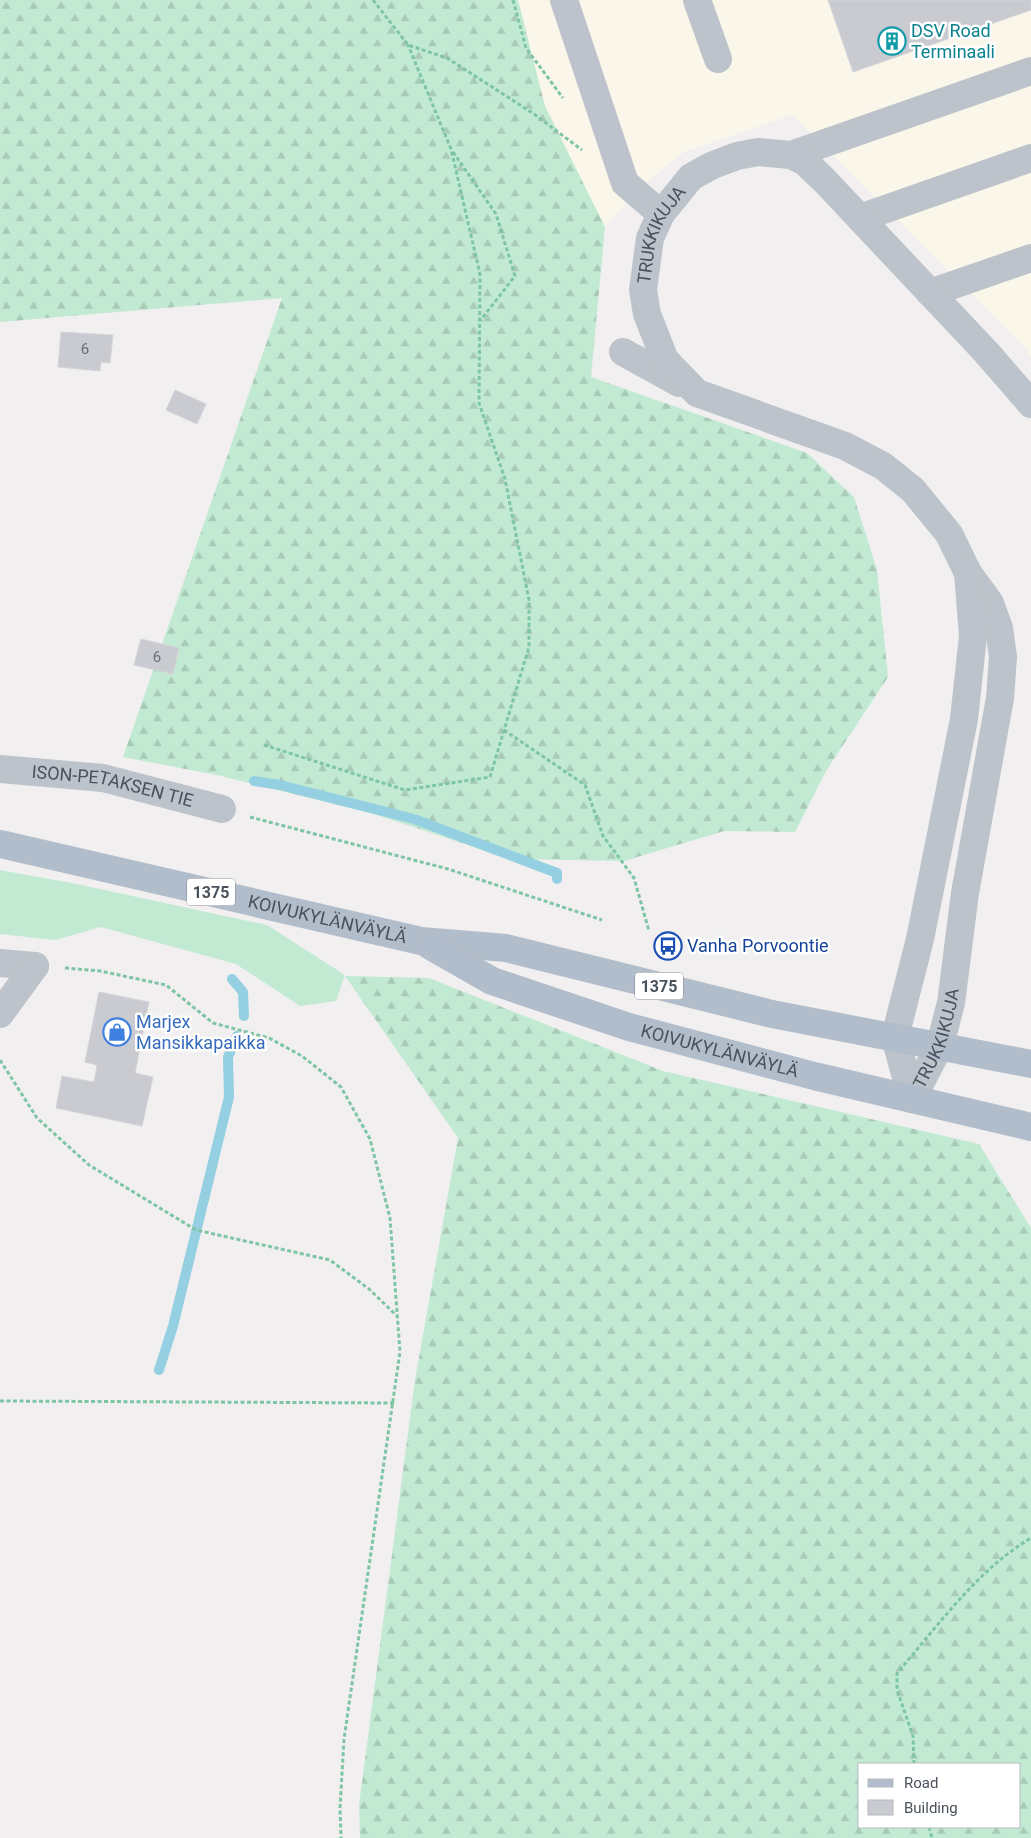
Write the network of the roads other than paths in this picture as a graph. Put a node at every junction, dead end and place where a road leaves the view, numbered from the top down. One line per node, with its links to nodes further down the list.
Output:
1 (564, 0): 7 (street)
2 (697, 0): 3 (street)
3 (718, 59)
4 (1031, 70): 5 (street)
5 (791, 155): 7 (street, TRUKKIKUJA); 8 (street, TRUKKIKUJA)
6 (1031, 158): 8 (street)
7 (661, 214): 12 (street, TRUKKIKUJA)
8 (860, 218): 10 (street, TRUKKIKUJA)
9 (1031, 258): 10 (street)
10 (930, 293): 13 (street, TRUKKIKUJA)
11 (623, 352): 12 (street)
12 (697, 394): 14 (street, TRUKKIKUJA)
13 (1031, 404)
14 (969, 583): 21 (street, TRUKKIKUJA); 22 (street, TRUKKIKUJA)
15 (0, 770): 16 (street, ISON-PETAKSEN TIE)
16 (222, 809)
17 (0, 844): 18 (main road, KOIVUKYLÄNVÄYLÄ / 1375)
18 (422, 941): 21 (main road, KOIVUKYLÄNVÄYLÄ / 1375); 24 (main road, KOIVUKYLÄNVÄYLÄ / 1375)
19 (0, 963): 20 (street)
20 (0, 1014)
21 (895, 1037): 22 (main road, KOIVUKYLÄNVÄYLÄ / 1375); 24 (street, TRUKKIKUJA)
22 (940, 1044): 23 (main road, KOIVUKYLÄNVÄYLÄ / 1375); 24 (street, TRUKKIKUJA)
23 (1031, 1064)
24 (912, 1099): 25 (main road, KOIVUKYLÄNVÄYLÄ / 1375)
25 (1031, 1127)

